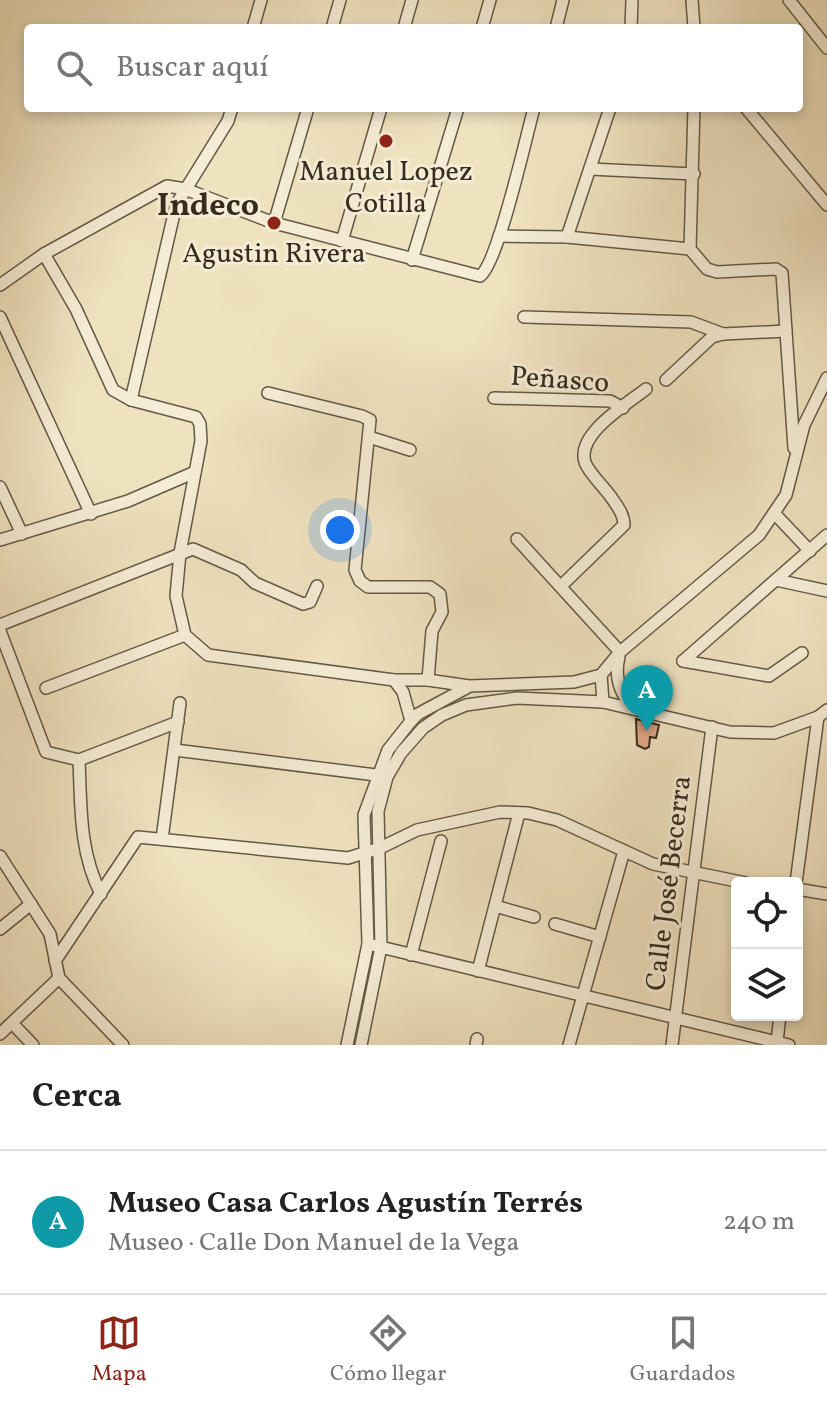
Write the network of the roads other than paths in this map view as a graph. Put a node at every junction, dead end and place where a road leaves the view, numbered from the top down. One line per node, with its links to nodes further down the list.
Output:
1 (261, 0): 9 (street)
2 (340, 0): 10 (street)
3 (412, 0): 11 (street)
4 (490, 0): 12 (street)
5 (563, 0): 13 (street)
6 (632, 0): 14 (street)
7 (692, 0): 15 (street)
8 (789, 0): 16 (street)
9 (254, 24)
10 (333, 24)
11 (405, 24)
12 (483, 24)
13 (557, 24)
14 (631, 24)
15 (694, 24)
16 (827, 48)
17 (231, 112): 27 (street)
18 (307, 112): 29 (street)
19 (380, 112): 32 (street)
20 (457, 112): 35 (street)
21 (533, 112): 30 (street)
22 (609, 112): 25 (street)
23 (694, 112): 26 (street)
24 (749, 112): 28 (street)
25 (590, 169): 26 (street); 31 (street)
26 (694, 174): 33 (street)
27 (185, 189): 29 (street); 34 (street); 46 (street)
28 (827, 205)
29 (274, 223): 32 (street)
30 (499, 236): 31 (street); 35 (street)
31 (567, 237): 33 (street)
32 (342, 241): 35 (street)
33 (690, 249): 39 (street)
34 (44, 254): 36 (street); 46 (street)
35 (412, 260)
36 (0, 285)
37 (0, 317): 54 (street)
38 (524, 317): 40 (street)
39 (786, 331): 40 (street); 50 (street)
40 (723, 334): 42 (street)
41 (827, 378): 50 (street)
42 (666, 380)
43 (646, 389): 47 (street)
44 (268, 393): 48 (street)
45 (494, 398): 47 (street, Peñasco)
46 (131, 400): 51 (street)
47 (623, 408): 63 (street)
48 (369, 437): 49 (street); 72 (street)
49 (410, 450)
50 (795, 460): 53 (street)
51 (195, 472): 54 (street); 60 (street)
52 (0, 487): 55 (street)
53 (774, 513): 59 (street); 68 (street)
54 (91, 514): 55 (street)
55 (22, 534): 58 (street)
56 (827, 535): 59 (street)
57 (517, 539): 63 (street)
58 (0, 540)
59 (810, 551): 61 (street)
60 (180, 553): 62 (street); 65 (street); 67 (street)
61 (776, 580): 64 (street); 69 (street)
62 (317, 586)
63 (561, 586): 68 (street)
64 (827, 591)
65 (0, 625)
66 (0, 631): 83 (street)
67 (185, 635): 71 (street); 74 (street)
68 (620, 652): 70 (street); 77 (street)
69 (802, 653)
70 (601, 675): 73 (street); 75 (street)
71 (394, 680): 72 (street); 79 (street)
72 (428, 680): 73 (street)
73 (469, 686): 79 (street)
74 (46, 688)
75 (603, 702): 77 (street); 84 (street)
76 (180, 703): 80 (street)
77 (632, 708): 81 (street)
78 (822, 714): 81 (street); 92 (street)
79 (411, 721): 84 (street)
80 (178, 722): 82 (street); 83 (street)
81 (712, 727): 91 (street, Calle José Becerra)
82 (175, 750): 84 (street); 86 (street)
83 (79, 760): 95 (street)
84 (383, 776): 88 (street)
85 (519, 813): 88 (street); 89 (street); 98 (street)
86 (162, 839): 88 (street); 95 (street)
87 (441, 841): 105 (street)
88 (372, 851): 103 (street); 104 (street)
89 (624, 851): 91 (street); 102 (street)
90 (0, 856): 97 (street)
91 (693, 872): 93 (street); 110 (street, Calle José Becerra)
92 (797, 877)
93 (731, 880)
94 (803, 890): 96 (street)
95 (101, 894): 106 (street)
96 (827, 894)
97 (31, 904): 101 (street); 106 (street)
98 (495, 906): 99 (street); 107 (street)
99 (534, 917)
100 (555, 924): 102 (street)
101 (0, 929)
102 (600, 937): 109 (street)
103 (368, 944): 104 (street); 117 (street)
104 (381, 947): 105 (street); 118 (street)
105 (411, 955): 107 (street)
106 (55, 961): 108 (street)
107 (478, 971): 109 (street)
108 (59, 978): 112 (street); 116 (street)
109 (583, 996): 110 (street); 119 (street)
110 (674, 1018): 114 (street); 120 (street, Calle José Becerra)
111 (781, 1021): 114 (street)
112 (13, 1024): 113 (street); 115 (street)
113 (0, 1034)
114 (783, 1044)
115 (33, 1045)
116 (123, 1045)
117 (347, 1045)
118 (361, 1045)
119 (569, 1045)
120 (672, 1045)

